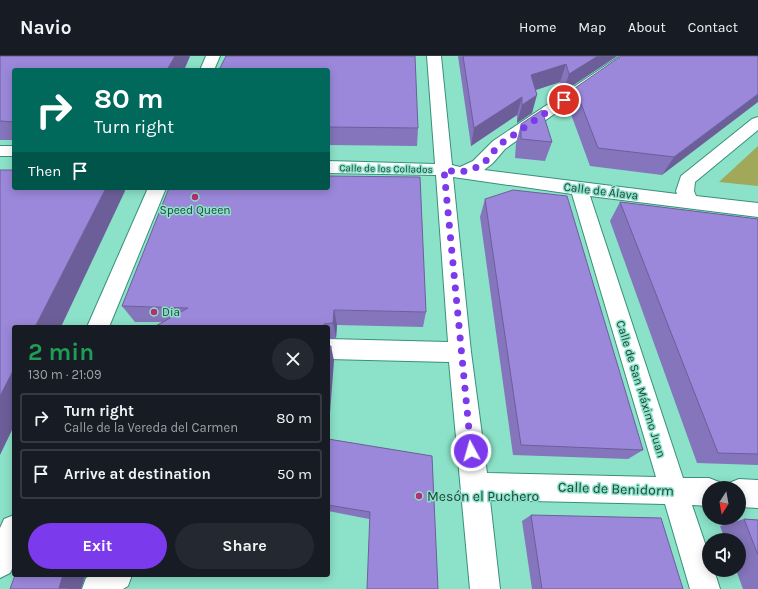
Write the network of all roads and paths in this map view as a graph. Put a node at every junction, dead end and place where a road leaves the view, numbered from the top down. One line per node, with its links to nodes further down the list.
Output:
1 (213, 56): 4 (street)
2 (434, 56): 9 (street)
3 (629, 56): 9 (street)
4 (208, 68)
5 (758, 122): 12 (street)
6 (0, 151): 7 (street)
7 (12, 152)
8 (330, 167): 9 (street, Calle de los Collados)
9 (452, 171): 10 (street, Calle de Álava); 16 (street)
10 (579, 189): 12 (street, Calle de Álava); 18 (street, Calle de San Máximo Juan)
11 (156, 190): 14 (street)
12 (689, 202): 13 (street, Calle de Álava)
13 (758, 210)
14 (99, 325)
15 (330, 349): 16 (street)
16 (460, 352): 17 (street)
17 (475, 486): 18 (street, Calle de Benidorm); 26 (street)
18 (673, 491): 19 (street, Calle de Benidorm); 27 (street, Calle de San Máximo Juan)
19 (702, 492)
20 (746, 494): 21 (street)
21 (758, 494)
22 (12, 534): 23 (street)
23 (0, 563)
24 (114, 577): 25 (street)
25 (97, 589)
26 (485, 589)
27 (705, 589)

